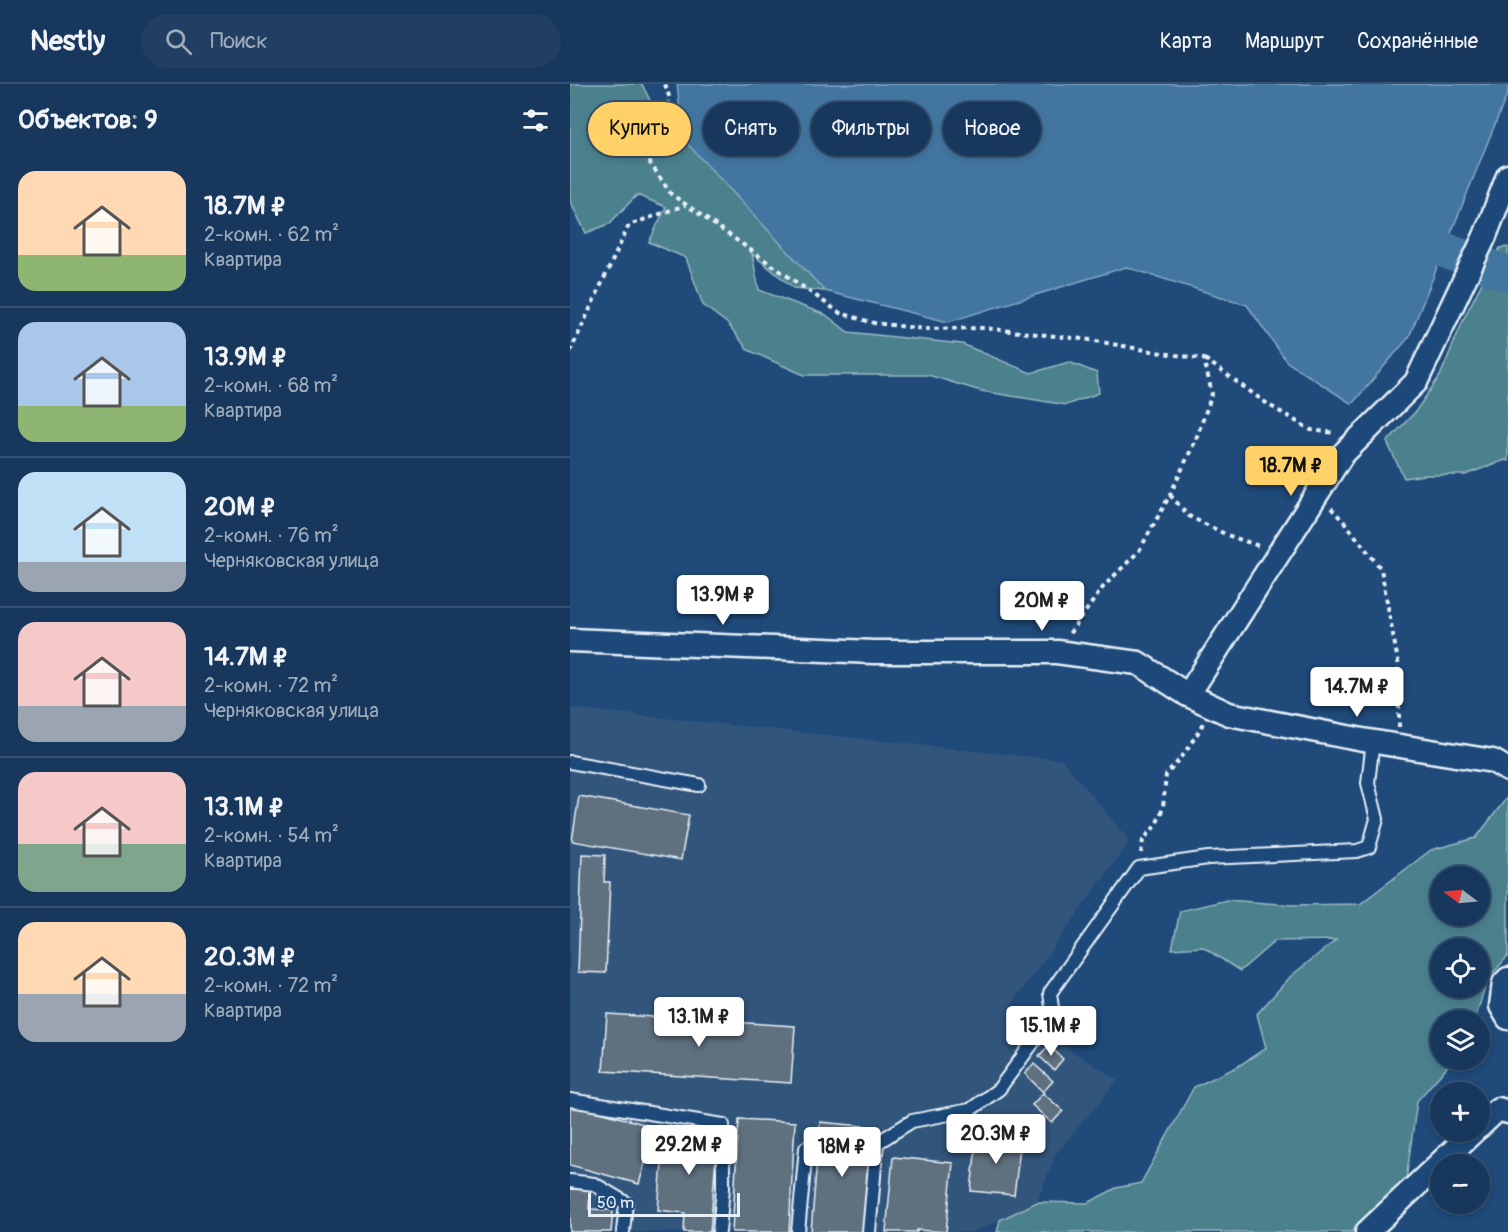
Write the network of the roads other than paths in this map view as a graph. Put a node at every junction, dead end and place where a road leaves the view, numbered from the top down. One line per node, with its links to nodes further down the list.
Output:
1 (1508, 176): 3 (street)
2 (570, 640): 3 (street)
3 (1198, 699): 4 (street)
4 (1373, 741): 6 (street); 19 (lane)
5 (570, 762): 7 (lane)
6 (1508, 770)
7 (699, 785)
8 (1508, 979): 9 (street)
9 (1508, 1018)
10 (570, 1100): 17 (lane)
11 (1508, 1112): 12 (street)
12 (1490, 1116)
13 (1462, 1142): 20 (street)
14 (806, 1148): 18 (lane)
15 (570, 1181): 16 (lane)
16 (623, 1232)
17 (719, 1232)
18 (798, 1232)
19 (869, 1232)
20 (1367, 1232)

